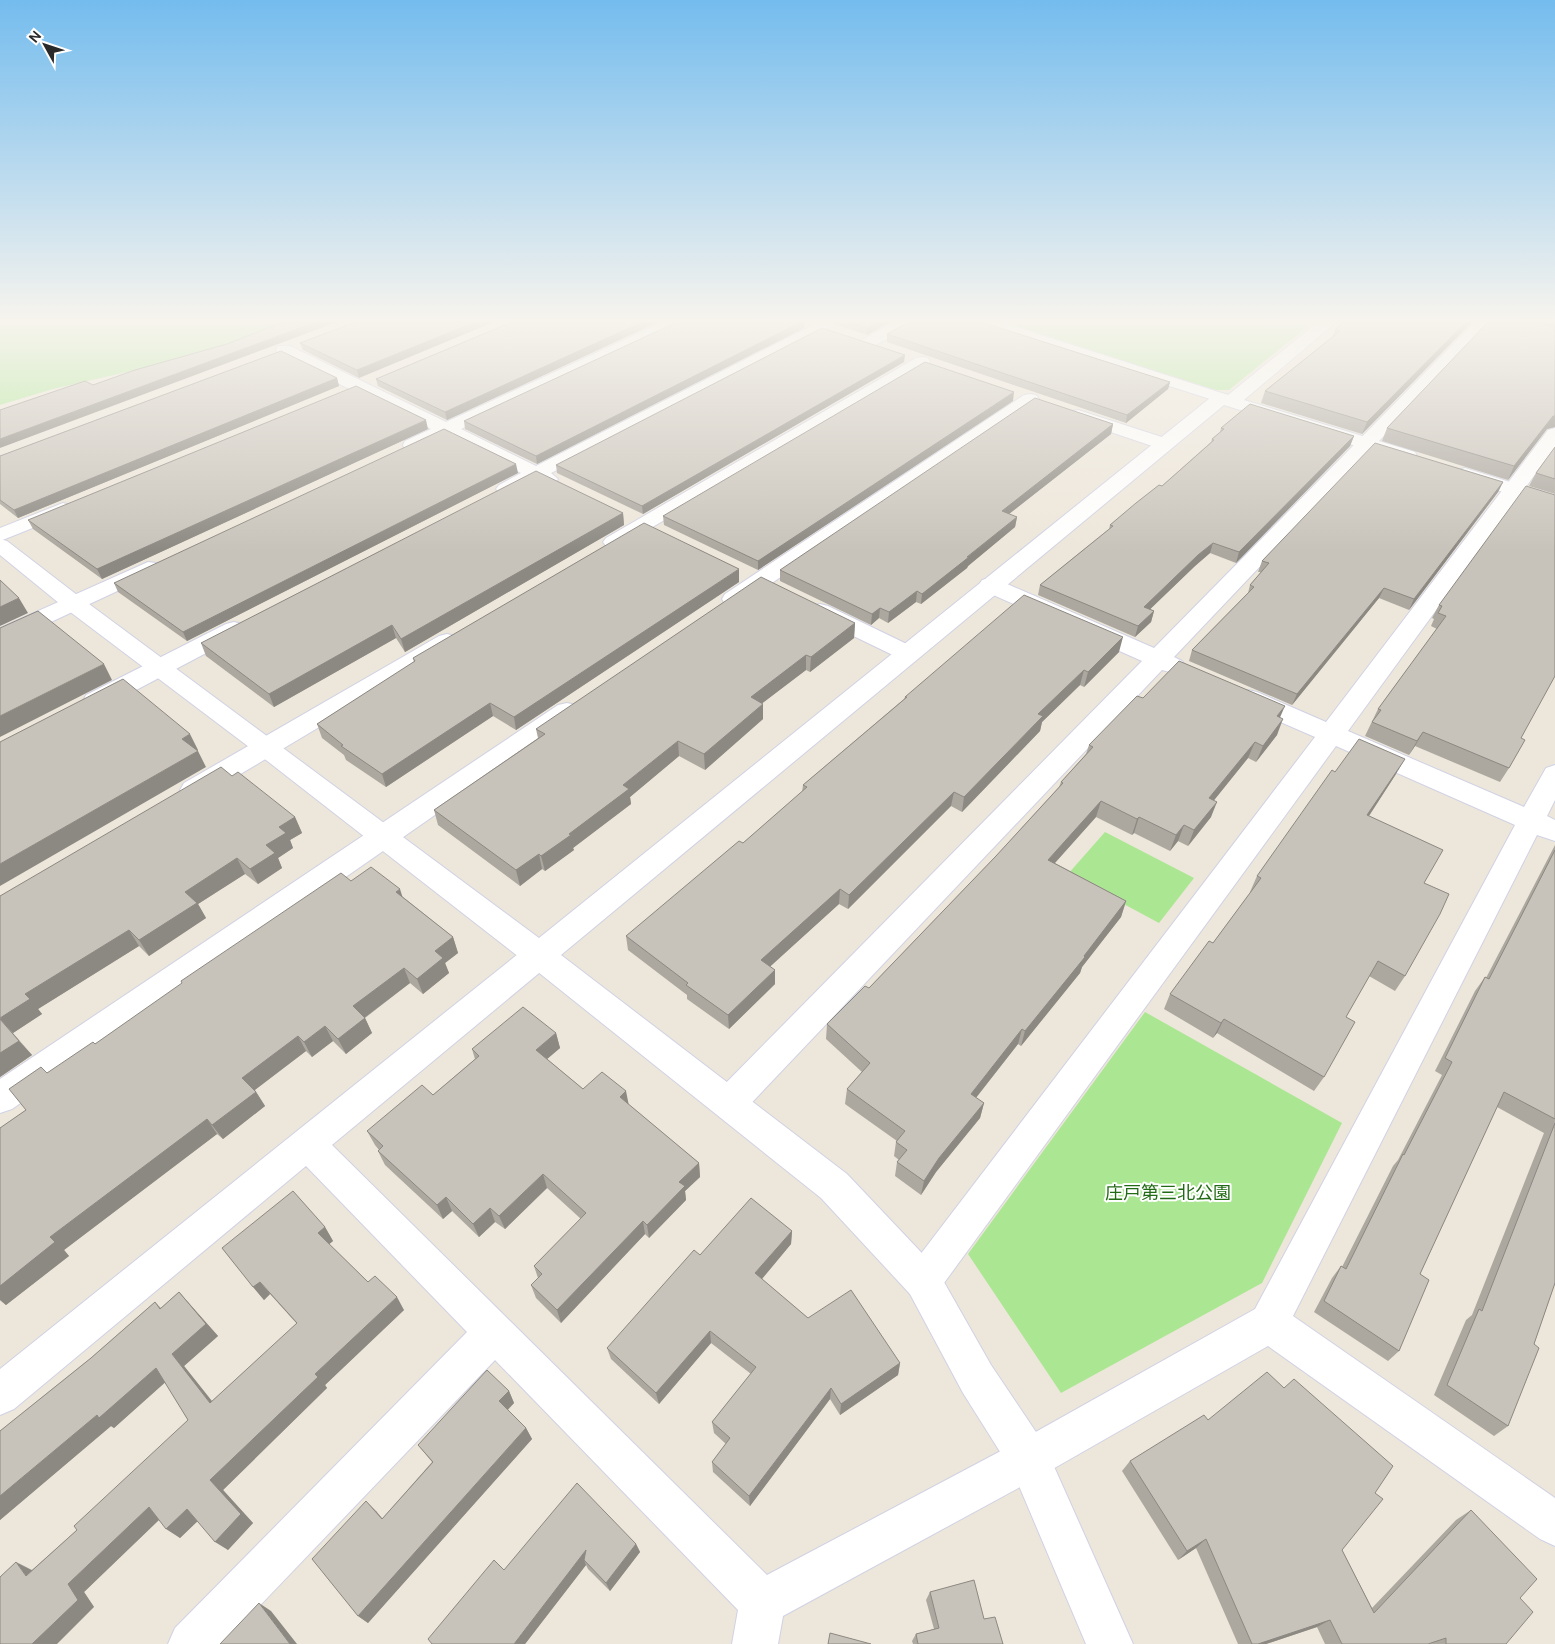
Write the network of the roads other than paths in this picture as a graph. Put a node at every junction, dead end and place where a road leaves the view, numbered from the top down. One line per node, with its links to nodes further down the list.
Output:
1 (394, 399): 9 (street)
2 (512, 399): 9 (street)
3 (676, 399): 16 (street)
4 (859, 399): 24 (street)
5 (1029, 399): 29 (street)
6 (1227, 399): 11 (street); 12 (street)
7 (1410, 399): 11 (street)
8 (1066, 411): 12 (street)
9 (445, 430): 13 (street); 16 (street)
10 (1555, 434): 18 (street)
11 (1368, 443): 14 (street); 34 (street)
12 (1164, 444): 26 (street)
13 (392, 455)
14 (1422, 460)
15 (1450, 469): 18 (street)
16 (536, 473): 17 (street); 19 (street)
17 (563, 486)
18 (1514, 489): 21 (street); 40 (street)
19 (493, 496)
20 (83, 501): 22 (street)
21 (1555, 502)
22 (0, 535)
23 (0, 545): 28 (street)
24 (599, 551)
25 (161, 562): 28 (street)
26 (990, 585): 33 (street); 34 (street)
27 (803, 602): 33 (street)
28 (72, 603): 32 (street); 35 (street)
29 (710, 615)
30 (247, 622): 35 (street)
31 (462, 631): 41 (street)
32 (0, 637)
33 (907, 653): 46 (street)
34 (1159, 659): 36 (street); 48 (street)
35 (159, 668): 39 (street); 41 (street)
36 (1195, 675)
37 (1231, 691): 40 (street)
38 (587, 697): 45 (street)
39 (71, 714)
40 (1330, 734): 44 (street); 50 (street)
41 (266, 747): 43 (street); 45 (street)
42 (1555, 774): 44 (street)
43 (172, 802)
44 (1542, 826): 51 (street)
45 (382, 835): 46 (street); 47 (street)
46 (539, 955): 48 (street); 49 (street)
47 (0, 1098)
48 (730, 1102): 50 (street)
49 (308, 1144): 52 (street); 53 (street)
50 (923, 1280): 54 (street)
51 (1269, 1323): 54 (street); 55 (street)
52 (494, 1333): 56 (street); 57 (street)
53 (0, 1395)
54 (1029, 1459): 56 (street); 59 (street)
55 (1555, 1524)
56 (762, 1602): 58 (street)
57 (191, 1644)
58 (755, 1644)
59 (1110, 1644)

